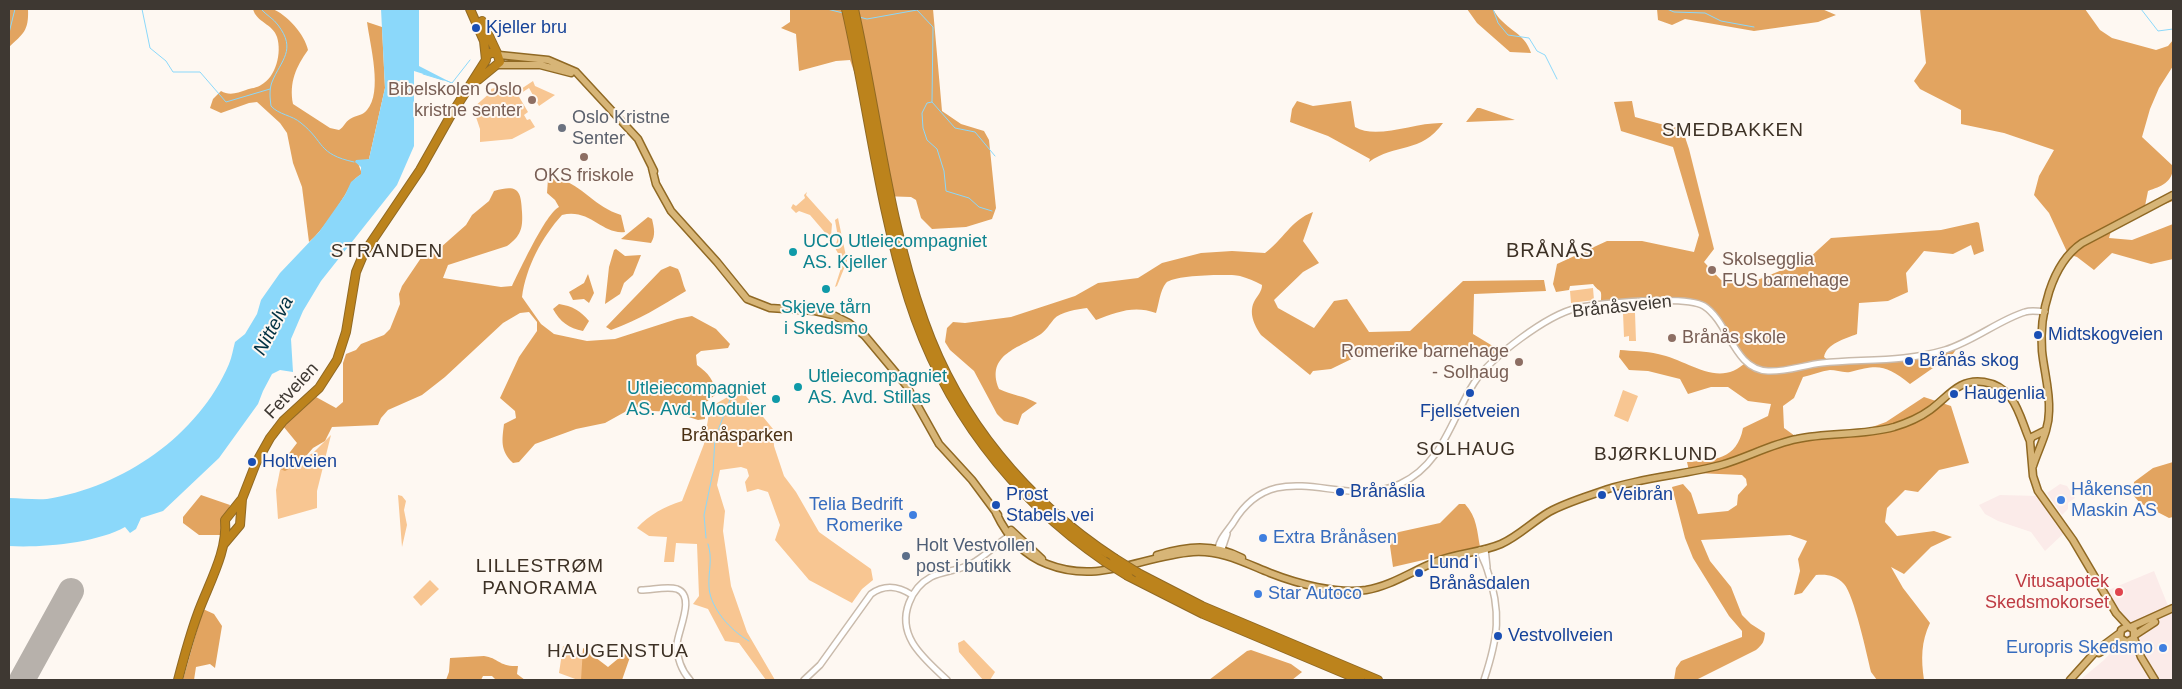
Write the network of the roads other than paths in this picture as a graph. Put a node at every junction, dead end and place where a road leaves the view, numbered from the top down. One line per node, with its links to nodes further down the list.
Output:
1 (470, 9): 7 (highway)
2 (476, 9): 6 (highway)
3 (846, 9): 5 (highway)
4 (854, 9): 5 (highway)
5 (859, 49): 33 (highway, bridge); 34 (highway, bridge)
6 (498, 54): 7 (highway); 8 (highway); 9 (main road)
7 (487, 58): 8 (highway); 10 (highway, Fetveien)
8 (496, 66): 9 (main road); 10 (highway, Fetveien)
9 (584, 81): 16 (main road)
10 (472, 84): 14 (highway, Fetveien)
11 (2173, 195): 12 (main road)
12 (2045, 312): 13 (main road); 18 (street, Brånåsveien)
13 (2036, 441): 17 (main road); 22 (main road)
14 (235, 516): 15 (highway); 15 (highway)
15 (231, 528): 29 (highway)
16 (1012, 536): 18 (main road); 20 (street)
17 (1482, 550): 18 (main road); 35 (street)
18 (1219, 551)
19 (642, 590): 30 (street)
20 (912, 595): 31 (street); 32 (street)
21 (2173, 610): 23 (main road); 25 (main road)
22 (2116, 613): 23 (main road); 24 (main road)
23 (2129, 627): 24 (main road); 25 (main road)
24 (2120, 632): 26 (main road); 28 (main road)
25 (2135, 637): 26 (main road); 27 (main road)
26 (2126, 642): 27 (main road); 28 (main road)
27 (2142, 657): 37 (main road)
28 (2088, 661): 36 (main road)
29 (178, 680)
30 (690, 680)
31 (804, 680)
32 (947, 680)
33 (1360, 680)
34 (1378, 680)
35 (1484, 680)
36 (2070, 680)
37 (2155, 680)

